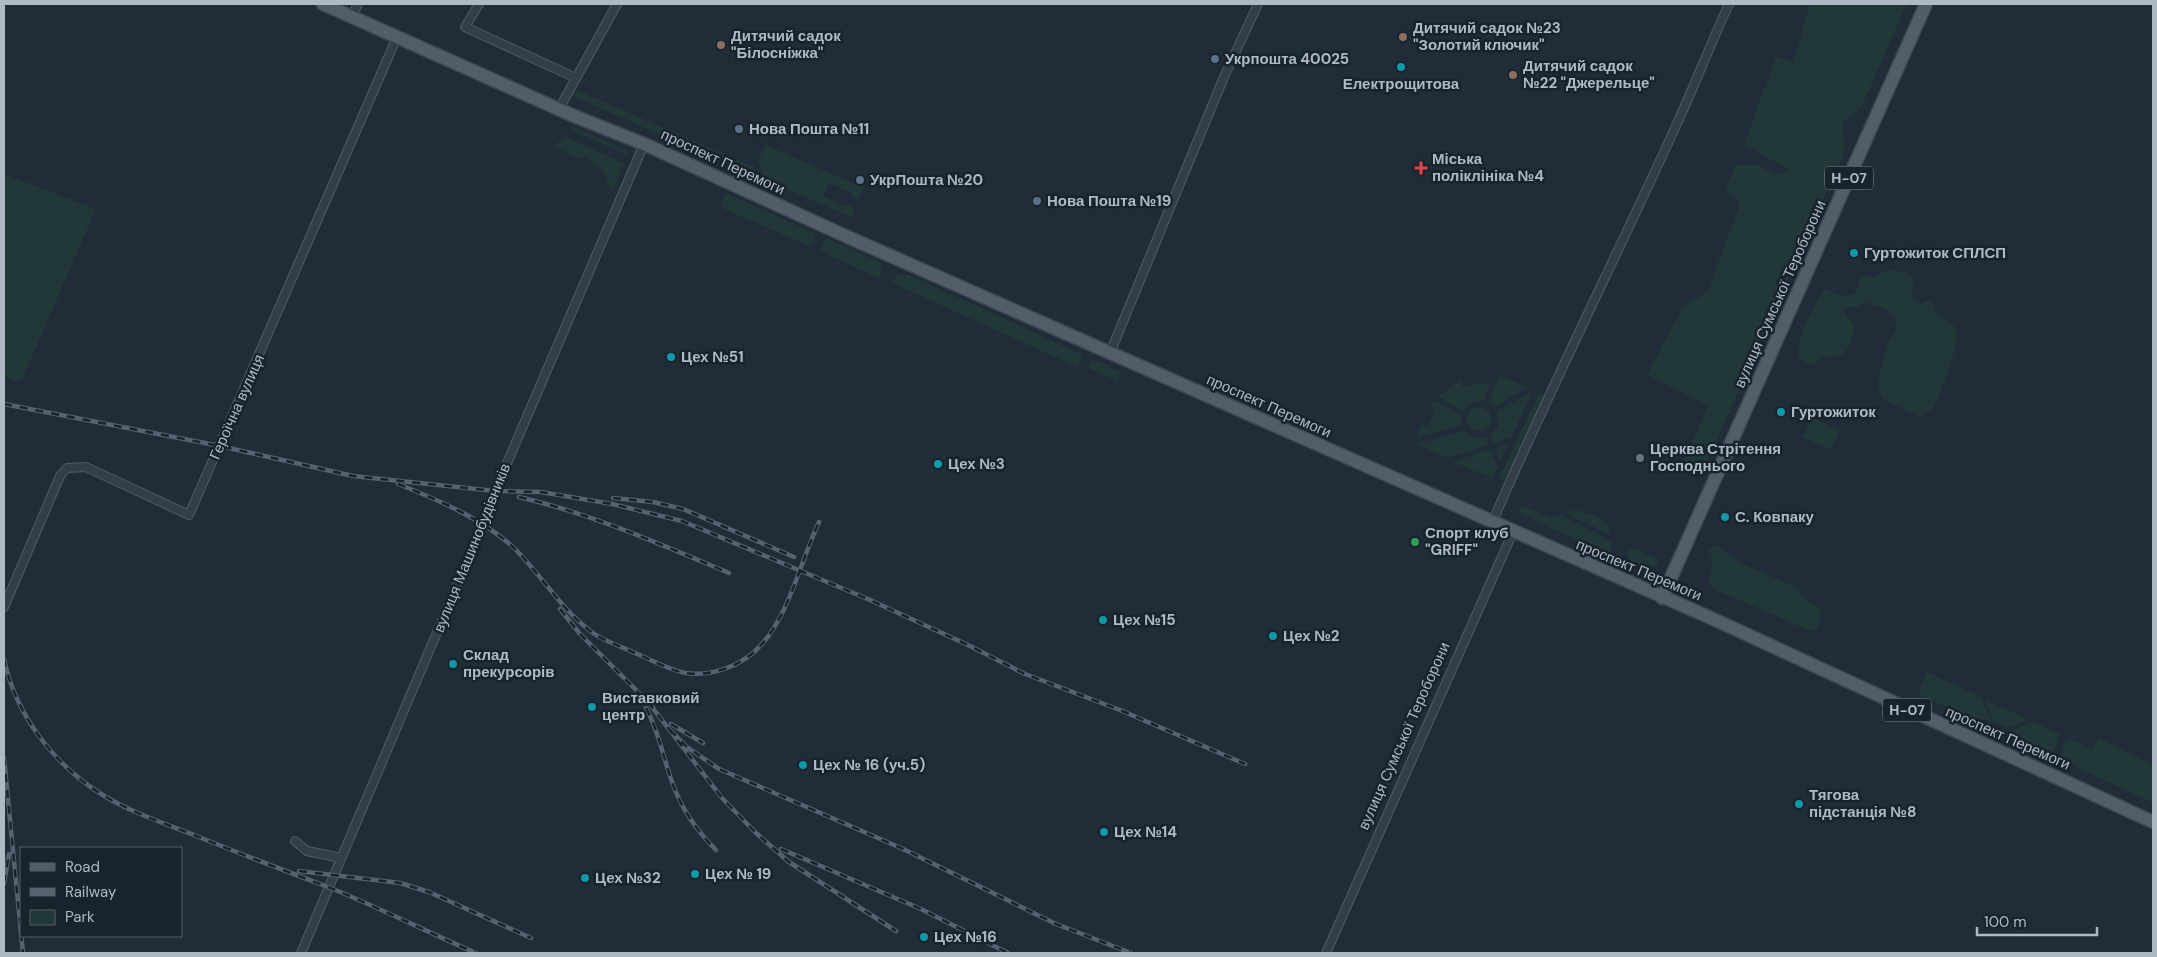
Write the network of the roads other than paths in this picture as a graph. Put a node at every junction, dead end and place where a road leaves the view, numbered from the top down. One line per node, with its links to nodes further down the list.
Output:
1 (322, 4): 8 (main road, проспект Перемоги)
2 (358, 4): 8 (street)
3 (479, 4): 10 (street)
4 (617, 4): 10 (street)
5 (1258, 4): 13 (street)
6 (1730, 4): 14 (street)
7 (1926, 4): 16 (main road, вулиця Сумської Тероборони / Н-07)
8 (352, 16): 9 (main road, проспект Перемоги)
9 (397, 37): 11 (main road, проспект Перемоги); 17 (street, Героїчна вулиця)
10 (576, 78): 11 (street)
11 (559, 109): 12 (main road, проспект Перемоги)
12 (644, 144): 13 (main road, проспект Перемоги); 20 (street, вулиця Машинобудівників)
13 (1110, 353): 14 (main road, проспект Перемоги)
14 (1492, 523): 15 (main road, проспект Перемоги)
15 (1512, 532): 16 (main road, проспект Перемоги); 22 (street, вулиця Сумської Тероборони)
16 (1662, 598): 18 (main road, проспект Перемоги / Н-07)
17 (4, 607)
18 (2153, 822)
19 (295, 841): 20 (street)
20 (341, 858): 21 (street, вулиця Машинобудівників)
21 (301, 953)
22 (1326, 953)

